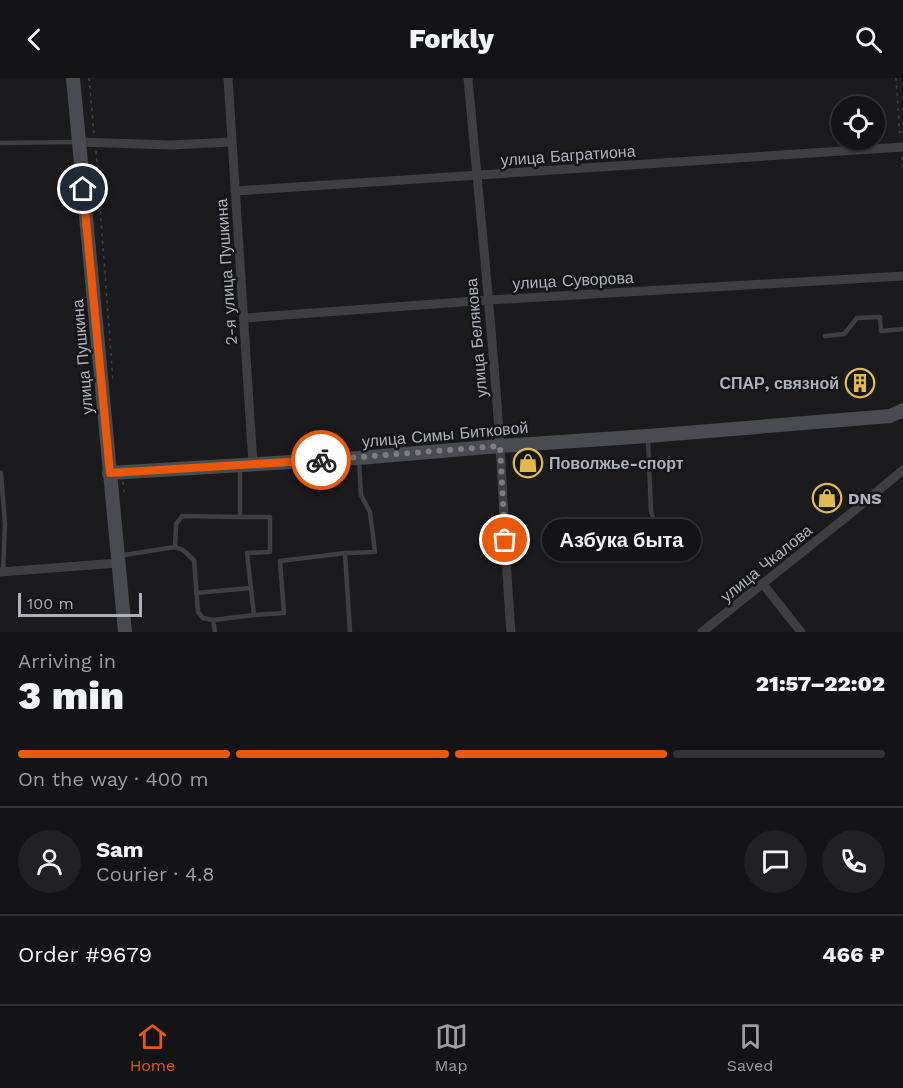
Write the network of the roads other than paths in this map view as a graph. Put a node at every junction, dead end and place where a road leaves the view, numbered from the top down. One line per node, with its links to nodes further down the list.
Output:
1 (73, 78): 4 (street, улица Пушкина)
2 (228, 78): 5 (street, 2-я улица Пушкина)
3 (468, 78): 8 (street, улица Белякова)
4 (79, 142): 5 (street); 6 (lane); 22 (street, улица Пушкина)
5 (231, 142): 9 (street, 2-я улица Пушкина)
6 (0, 143)
7 (902, 147): 8 (street, улица Багратиона)
8 (477, 176): 9 (street, улица Багратиона); 11 (street, улица Белякова)
9 (235, 191): 12 (street, 2-я улица Пушкина)
10 (903, 276): 11 (street, улица Суворова)
11 (489, 300): 12 (street, улица Суворова); 18 (street, улица Белякова)
12 (245, 318): 20 (street, 2-я улица Пушкина)
13 (903, 329): 14 (lane)
14 (825, 336)
15 (903, 410): 16 (street)
16 (897, 419): 17 (street, улица Симы Битковой)
17 (648, 436): 18 (street, улица Симы Битковой); 25 (lane)
18 (500, 446): 19 (street, улица Симы Битковой); 38 (street, улица Белякова)
19 (359, 458): 20 (street, улица Симы Битковой); 27 (lane)
20 (247, 464): 22 (street, улица Симы Битковой); 24 (lane)
21 (903, 470): 30 (street, улица Чкалова)
22 (116, 473): 28 (street, улица Пушкина)
23 (0, 474): 29 (lane)
24 (240, 516): 26 (lane); 31 (lane)
25 (659, 540)
26 (175, 547): 28 (lane); 32 (lane)
27 (345, 553): 33 (lane); 37 (lane)
28 (118, 563): 29 (street); 35 (street, улица Пушкина)
29 (2, 572)
30 (763, 584): 39 (street, улица Чкалова); 40 (street)
31 (251, 588): 32 (lane); 33 (lane)
32 (196, 593): 34 (lane)
33 (254, 615): 34 (lane)
34 (213, 620): 36 (lane)
35 (125, 632)
36 (215, 632)
37 (350, 632)
38 (511, 632)
39 (702, 632)
40 (801, 632)

